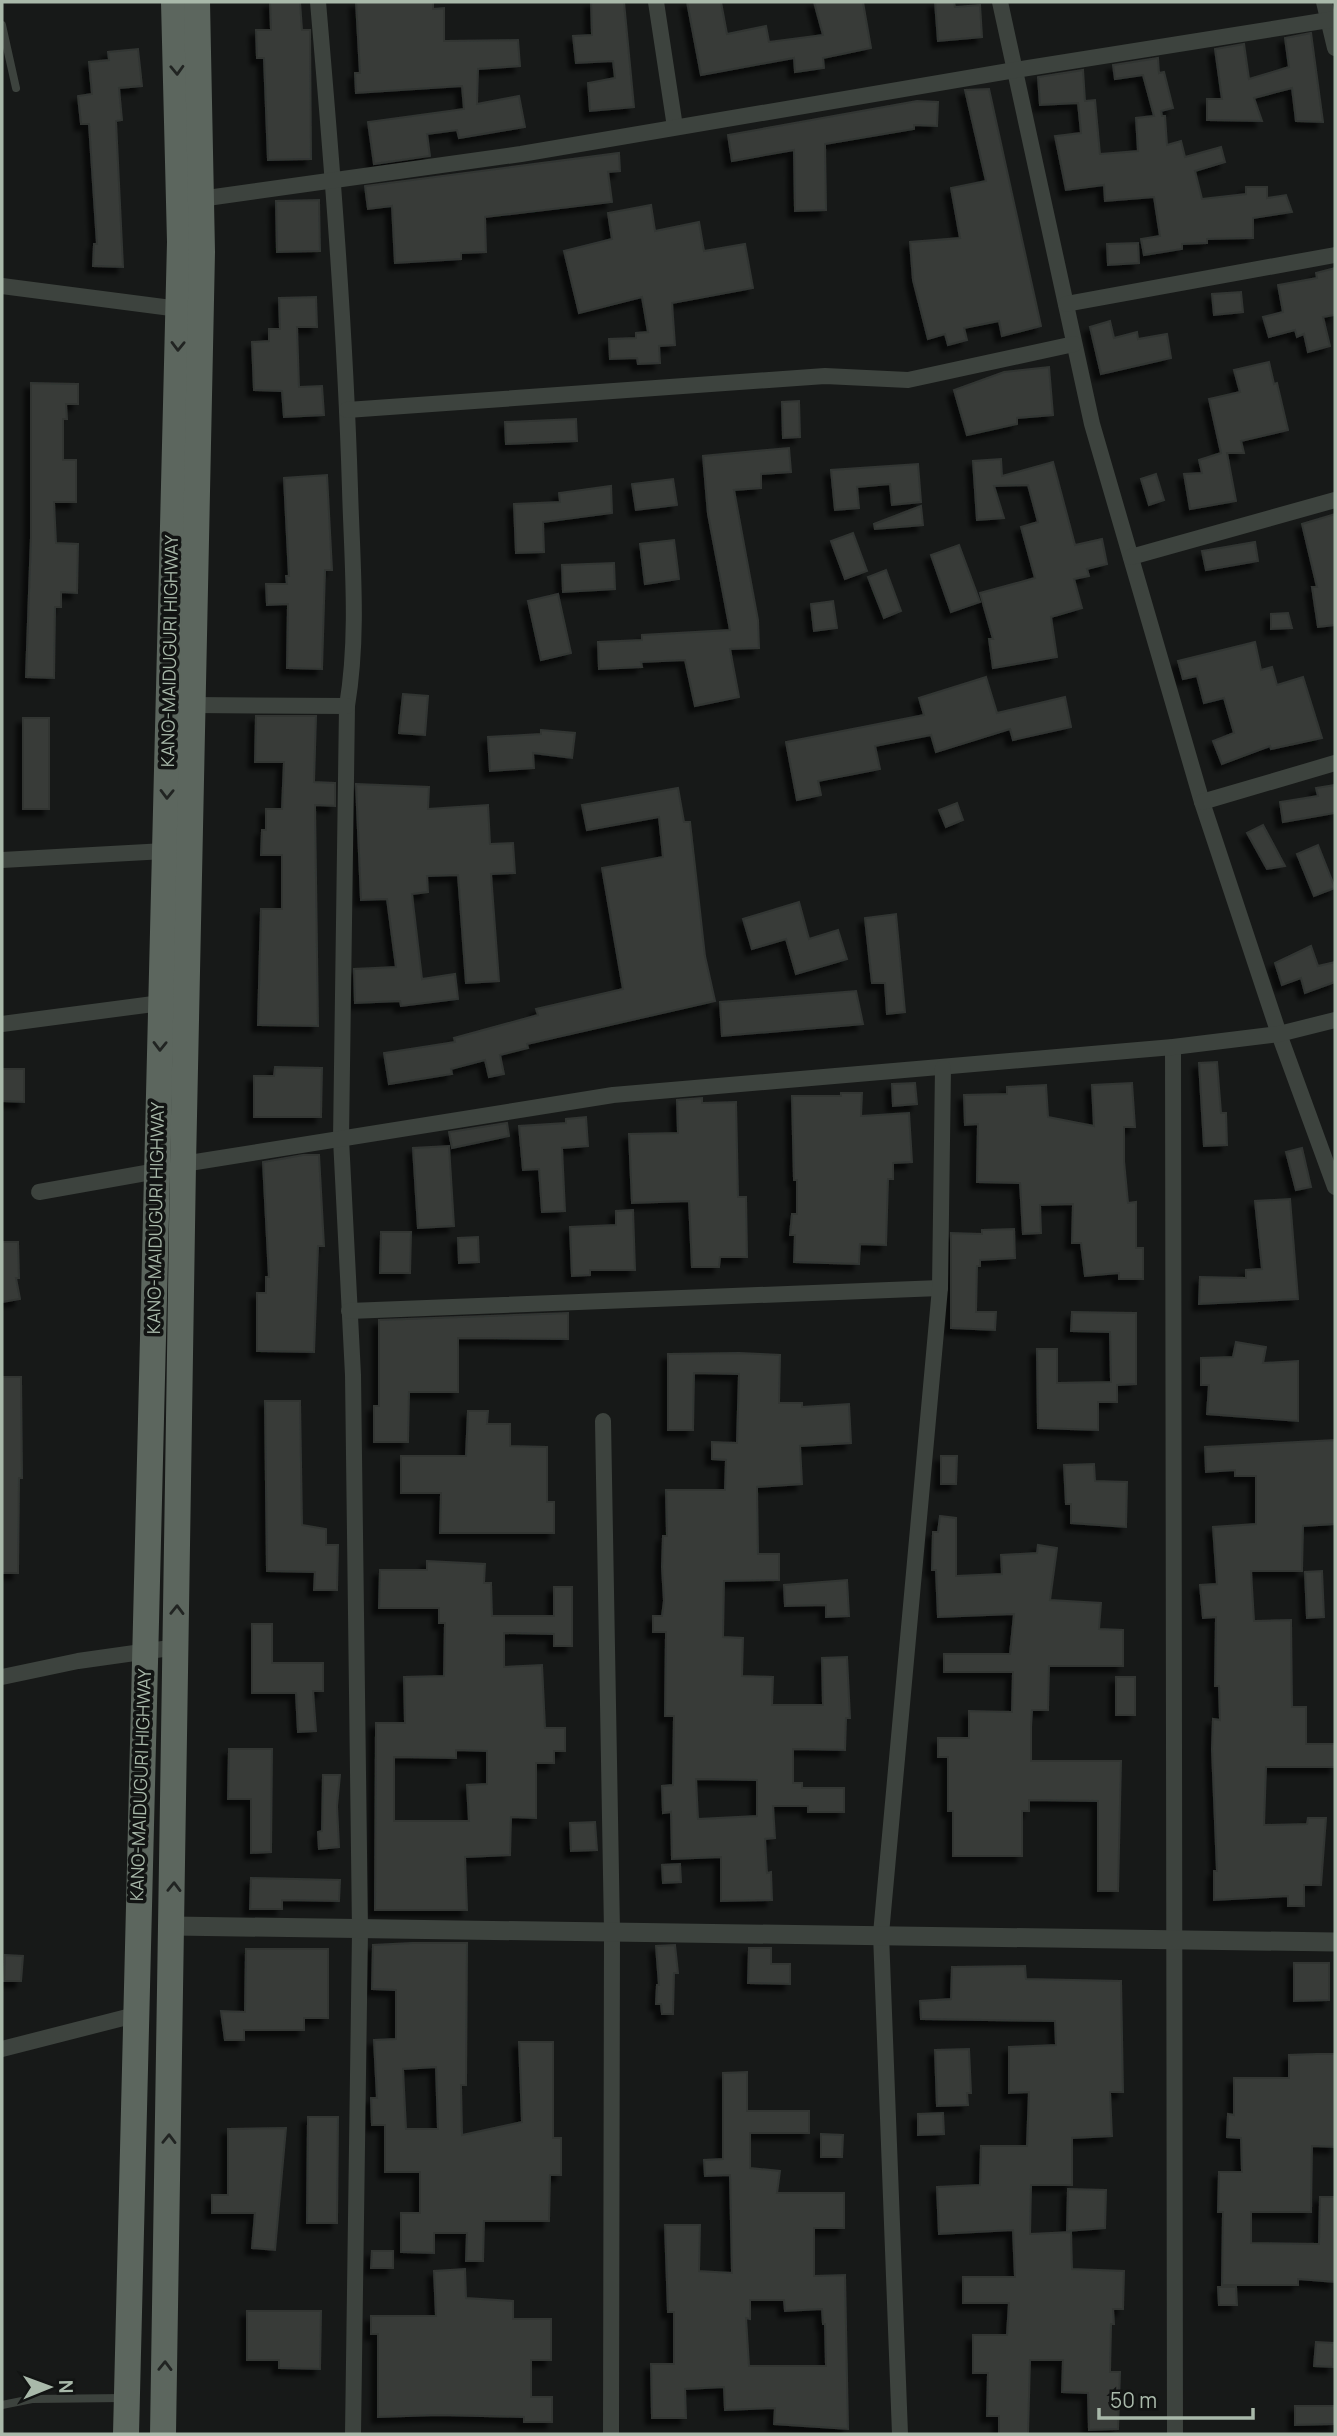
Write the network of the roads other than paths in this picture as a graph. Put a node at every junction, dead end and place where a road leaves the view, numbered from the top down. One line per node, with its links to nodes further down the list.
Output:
1 (174, 2): 14 (highway, KANO-MAIDUGURI HIGHWAY, one-way to 14)
2 (197, 2): 14 (highway, KANO-MAIDUGURI HIGHWAY)
3 (318, 2): 13 (street)
4 (656, 2): 12 (street)
5 (1000, 2): 10 (street)
6 (1324, 2): 7 (street)
7 (1331, 20): 9 (street); 10 (street)
8 (2, 25): 11 (lane)
9 (1335, 48)
10 (1015, 70): 12 (street); 17 (street)
11 (16, 88)
12 (675, 127): 13 (street)
13 (334, 181): 14 (street); 20 (street)
14 (191, 200): 18 (highway, KANO-MAIDUGURI HIGHWAY); 23 (highway, KANO-MAIDUGURI HIGHWAY)
15 (1335, 255): 17 (street)
16 (2, 286): 18 (street)
17 (1066, 304): 19 (street)
18 (179, 309): 27 (highway, KANO-MAIDUGURI HIGHWAY, one-way to 27)
19 (1074, 344): 20 (street); 22 (street)
20 (347, 411): 24 (street)
21 (1335, 500): 22 (street)
22 (1131, 557): 26 (street)
23 (193, 705): 24 (street); 36 (highway, KANO-MAIDUGURI HIGHWAY)
24 (347, 706): 35 (street)
25 (1335, 763): 26 (street)
26 (1202, 802): 32 (street)
27 (165, 851): 28 (street); 29 (highway, KANO-MAIDUGURI HIGHWAY)
28 (2, 860)
29 (161, 1003): 31 (street); 37 (highway, KANO-MAIDUGURI HIGHWAY, one-way to 37)
30 (1335, 1020): 32 (street)
31 (2, 1024)
32 (1279, 1034): 33 (street); 38 (street)
33 (1173, 1047): 34 (street); 50 (street)
34 (943, 1069): 35 (street); 40 (street)
35 (341, 1139): 36 (street); 41 (street)
36 (183, 1164): 43 (highway, KANO-MAIDUGURI HIGHWAY, one-way to 36)
37 (157, 1171): 39 (street); 44 (highway, KANO-MAIDUGURI HIGHWAY)
38 (1335, 1187)
39 (39, 1192)
40 (940, 1288): 41 (street); 49 (street)
41 (349, 1311): 47 (street)
42 (603, 1421): 48 (street)
43 (177, 1647): 44 (street); 46 (highway, KANO-MAIDUGURI HIGHWAY, one-way to 43)
44 (145, 1651): 45 (street); 52 (highway, KANO-MAIDUGURI HIGHWAY)
45 (2, 1677)
46 (173, 1926): 47 (street); 57 (highway, KANO-MAIDUGURI HIGHWAY, one-way to 46)
47 (360, 1931): 48 (street); 58 (street)
48 (612, 1931): 49 (street); 59 (street)
49 (881, 1934): 50 (street); 60 (street)
50 (1173, 1938): 51 (street); 61 (street)
51 (1335, 1942)
52 (135, 2015): 53 (street); 54 (highway, KANO-MAIDUGURI HIGHWAY)
53 (2, 2049)
54 (127, 2398): 55 (lane); 56 (highway, KANO-MAIDUGURI HIGHWAY)
55 (2, 2405)
56 (126, 2434)
57 (163, 2434)
58 (353, 2434)
59 (611, 2434)
60 (900, 2434)
61 (1175, 2434)

